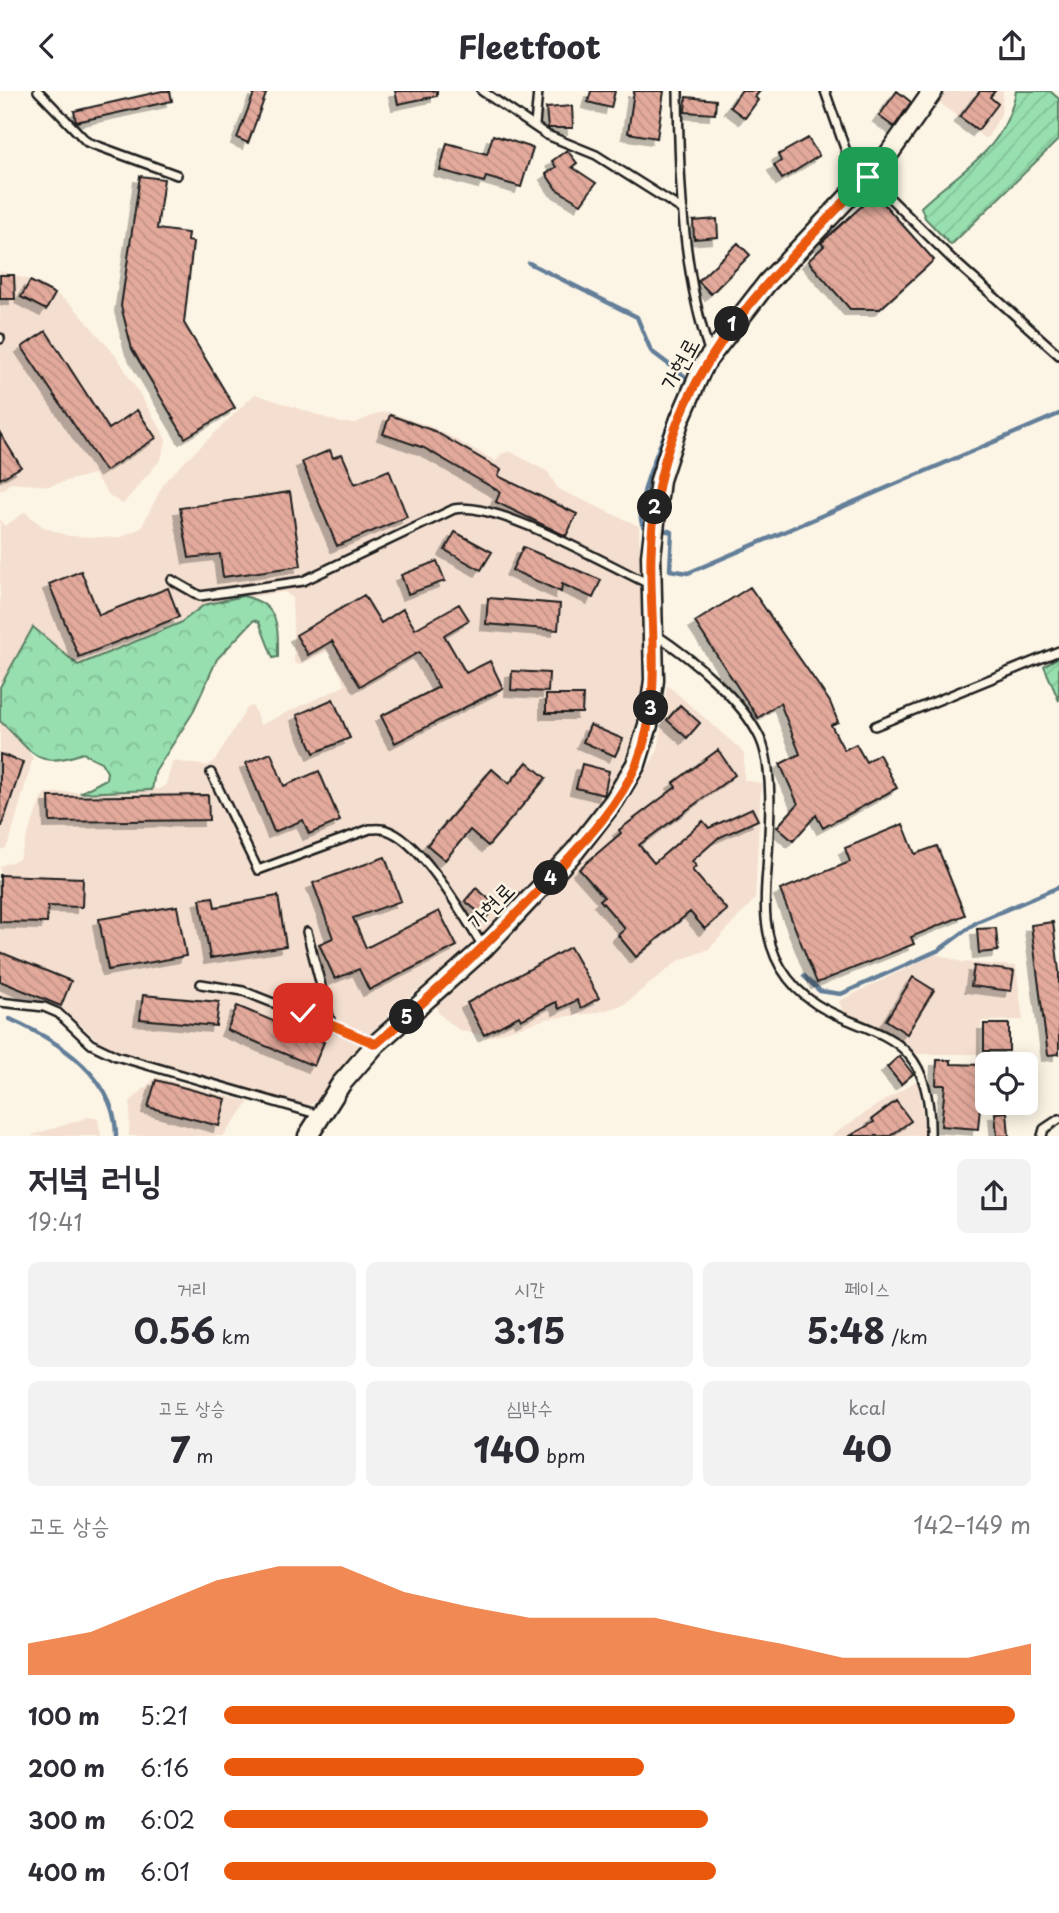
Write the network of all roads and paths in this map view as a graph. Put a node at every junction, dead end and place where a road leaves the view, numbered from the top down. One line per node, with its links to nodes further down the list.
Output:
1 (38, 91): 8 (lane)
2 (482, 91): 7 (lane)
3 (538, 91): 7 (lane)
4 (678, 91): 10 (lane)
5 (825, 91): 9 (lane)
6 (933, 91): 9 (street, 가현로)
7 (535, 125): 10 (lane)
8 (177, 175)
9 (868, 177): 11 (street, 가현로); 12 (lane)
10 (683, 211): 11 (lane)
11 (711, 355): 14 (street, 가현로)
12 (1059, 355)
13 (172, 580): 14 (lane)
14 (652, 586): 15 (street, 가현로)
15 (654, 634): 20 (street, 가현로); 28 (lane)
16 (1059, 651): 17 (lane)
17 (875, 726)
18 (211, 773): 20 (lane)
19 (307, 932): 23 (lane)
20 (484, 948): 24 (street, 가현로)
21 (201, 984): 23 (lane)
22 (0, 1002): 25 (lane)
23 (331, 1024): 24 (lane)
24 (376, 1044): 25 (street, 가현로)
25 (321, 1115): 27 (street, 가현로)
26 (1059, 1119): 29 (lane)
27 (308, 1136)
28 (930, 1136)
29 (1042, 1136)

